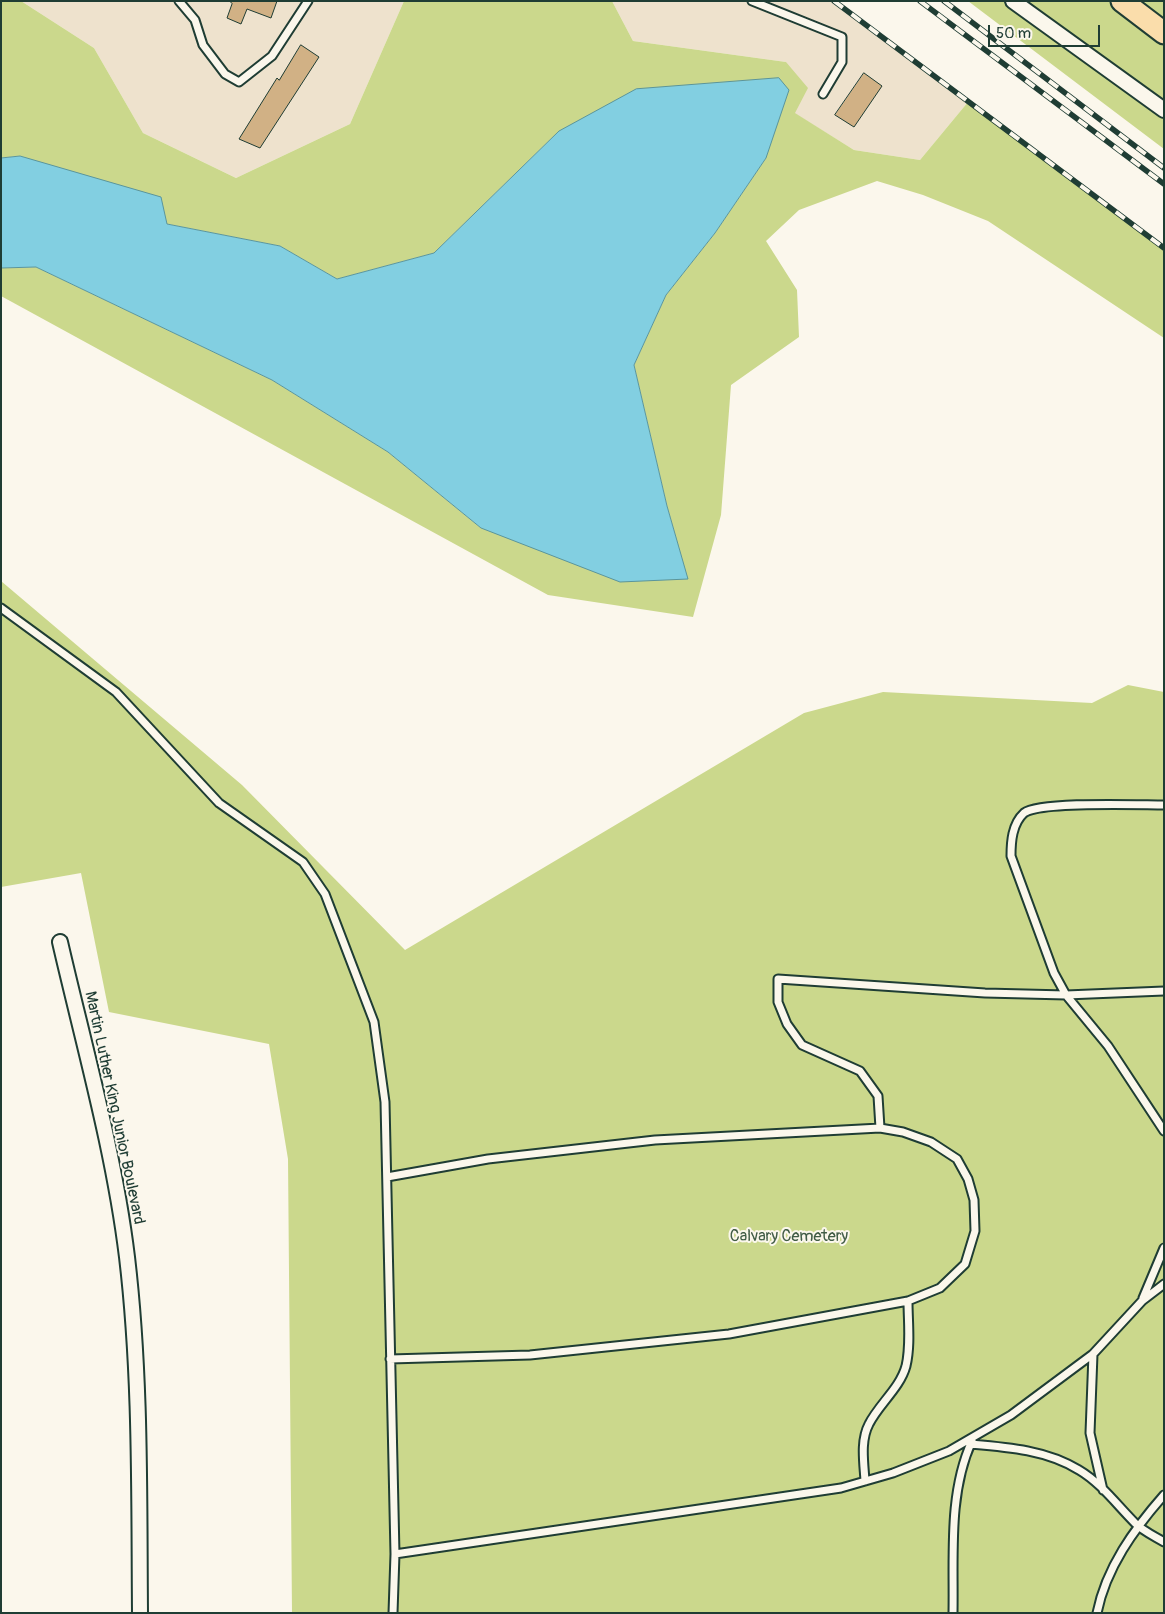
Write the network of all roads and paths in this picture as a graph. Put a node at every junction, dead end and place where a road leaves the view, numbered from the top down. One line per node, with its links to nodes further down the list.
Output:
1 (179, 1): 2 (lane)
2 (308, 1)
3 (752, 1): 7 (lane)
4 (1013, 1): 8 (street)
5 (1122, 1): 6 (main road)
6 (1164, 33)
7 (823, 94)
8 (1164, 110)
9 (1, 608): 16 (lane)
10 (1164, 805): 13 (lane)
11 (60, 942): 31 (street, Martin Luther King Junior Boulevard)
12 (1164, 991): 13 (lane)
13 (1066, 995): 14 (lane); 15 (lane)
14 (880, 1128): 16 (lane); 19 (lane)
15 (1164, 1131)
16 (387, 1177): 22 (lane)
17 (1164, 1248): 20 (lane)
18 (1164, 1284): 20 (lane)
19 (908, 1301): 22 (lane); 25 (lane)
20 (1142, 1301): 21 (lane)
21 (1093, 1354): 23 (lane); 26 (lane)
22 (390, 1359): 30 (lane)
23 (975, 1436): 24 (lane); 25 (lane)
24 (971, 1444): 26 (lane); 33 (lane)
25 (865, 1481): 30 (lane)
26 (1103, 1490): 28 (lane)
27 (1164, 1495): 28 (lane)
28 (1137, 1525): 29 (lane); 34 (lane)
29 (1164, 1542)
30 (394, 1554): 32 (lane)
31 (140, 1613)
32 (393, 1613)
33 (953, 1613)
34 (1097, 1613)

